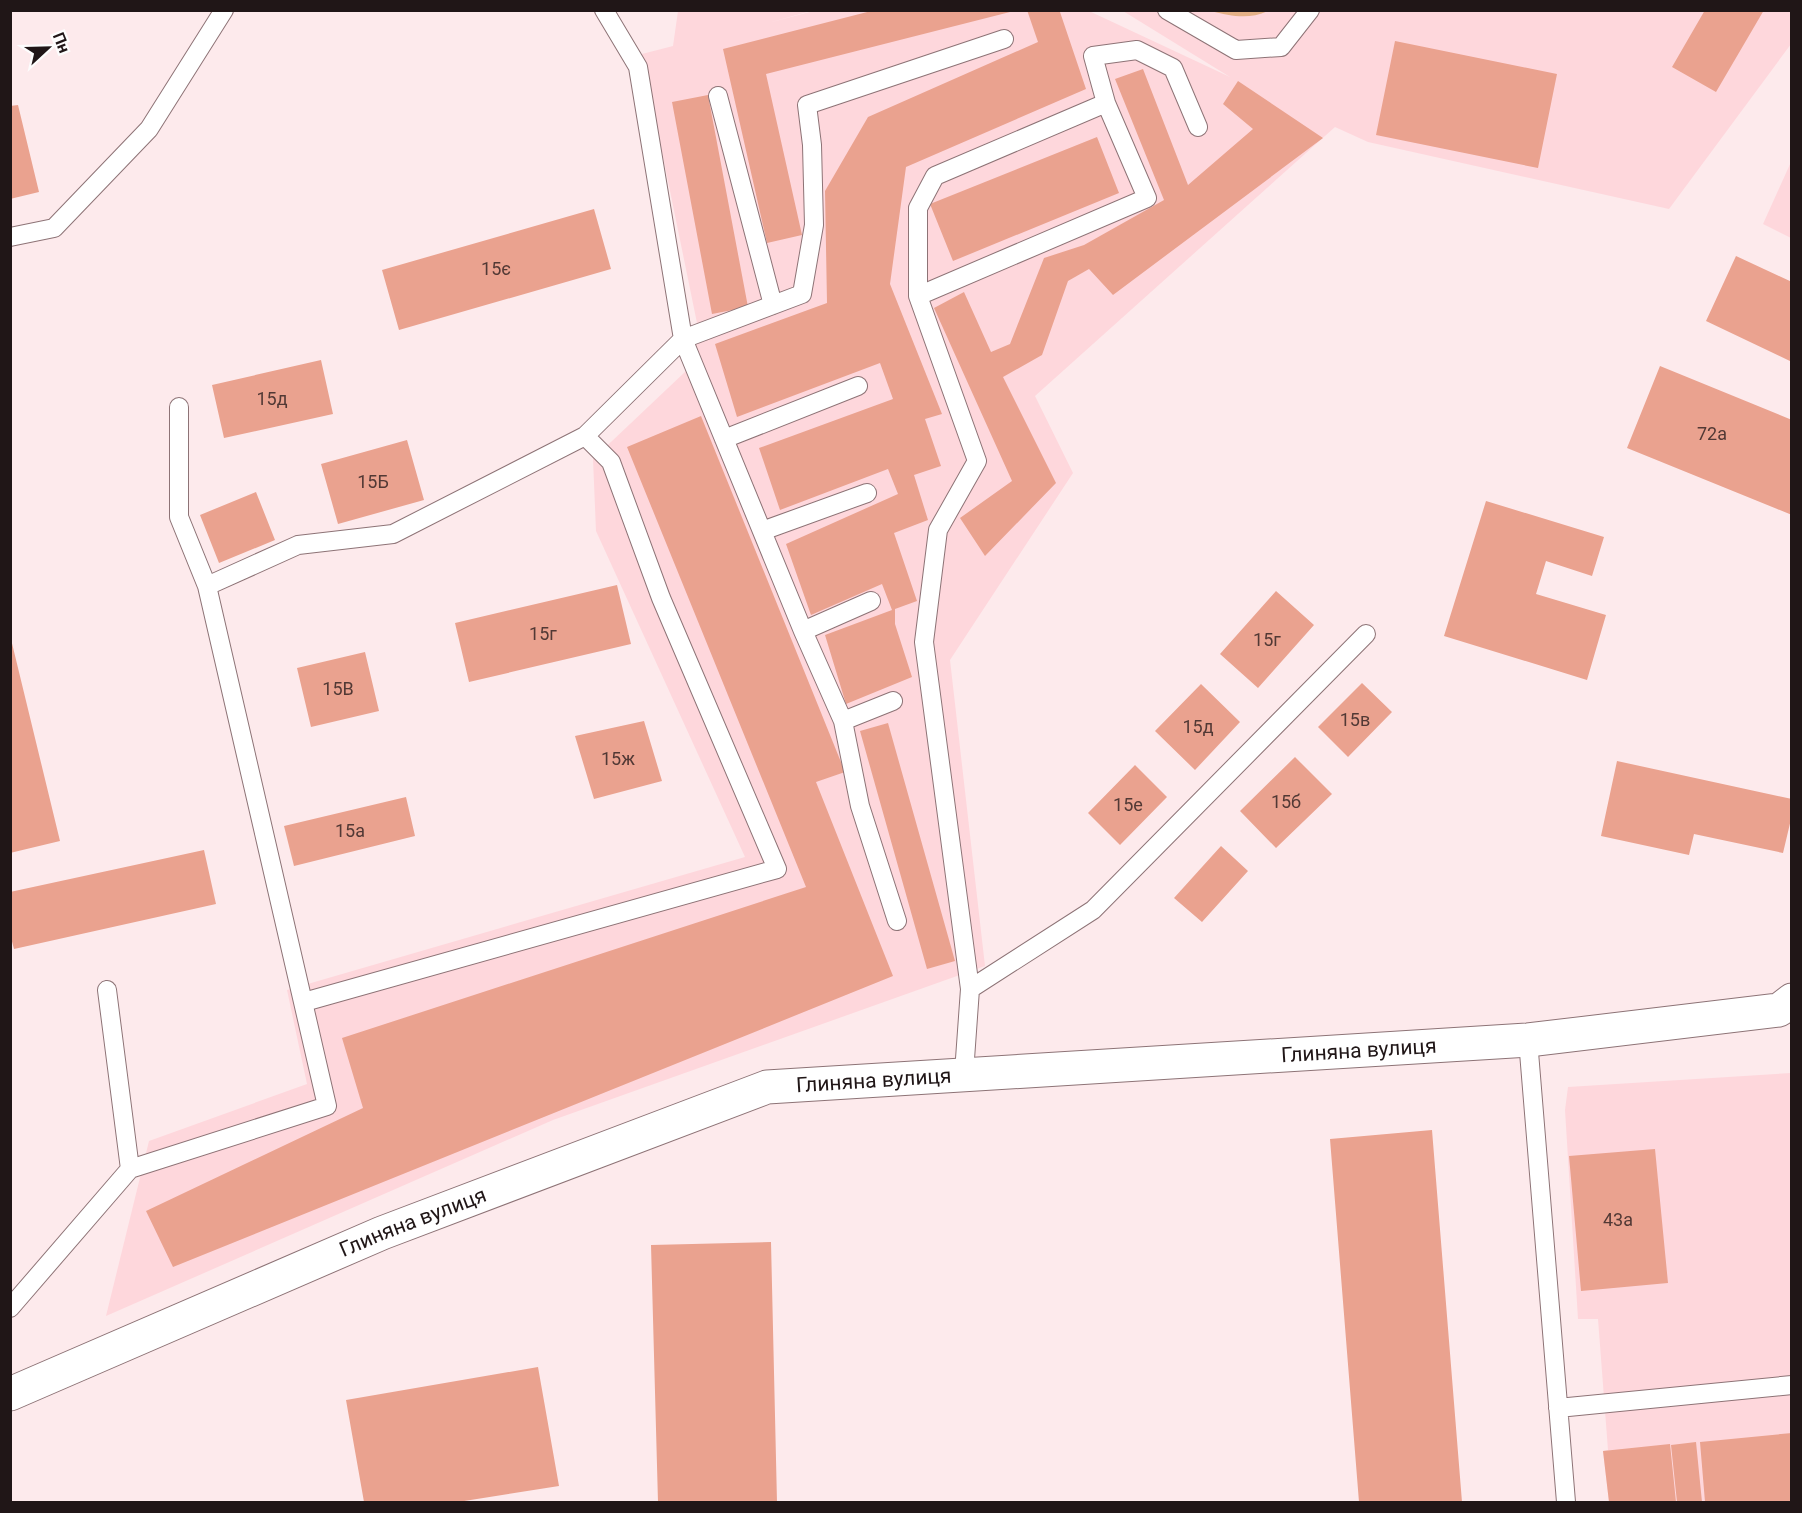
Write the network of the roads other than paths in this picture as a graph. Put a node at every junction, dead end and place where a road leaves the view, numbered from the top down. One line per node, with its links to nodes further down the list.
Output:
1 (224, 10): 9 (lane)
2 (604, 10): 12 (lane)
3 (1167, 10): 4 (lane)
4 (1310, 10)
5 (1004, 39): 11 (lane)
6 (718, 96): 11 (lane)
7 (1106, 103): 8 (lane); 10 (lane); 10 (lane)
8 (1198, 127)
9 (10, 237)
10 (918, 296): 26 (lane)
11 (773, 305): 12 (lane)
12 (683, 339): 15 (lane); 16 (lane)
13 (858, 386): 16 (lane)
14 (179, 407): 19 (lane)
15 (585, 436): 19 (lane); 28 (lane)
16 (724, 439): 18 (lane)
17 (867, 493): 18 (lane)
18 (762, 531): 21 (lane)
19 (207, 586): 28 (lane)
20 (871, 601): 21 (lane)
21 (803, 631): 24 (lane)
22 (1366, 634): 26 (lane)
23 (893, 701): 24 (lane)
24 (843, 721): 25 (lane)
25 (897, 921)
26 (970, 989): 31 (lane)
27 (107, 990): 32 (lane)
28 (304, 1002): 32 (lane)
29 (1787, 1009): 30 (street, Глиняна вулиця)
30 (1528, 1040): 31 (street, Глиняна вулиця); 36 (lane)
31 (964, 1073): 35 (street, Глиняна вулиця)
32 (130, 1169): 33 (lane)
33 (10, 1308)
34 (1791, 1385): 36 (lane)
35 (10, 1394)
36 (1558, 1408): 37 (lane)
37 (1566, 1503)

